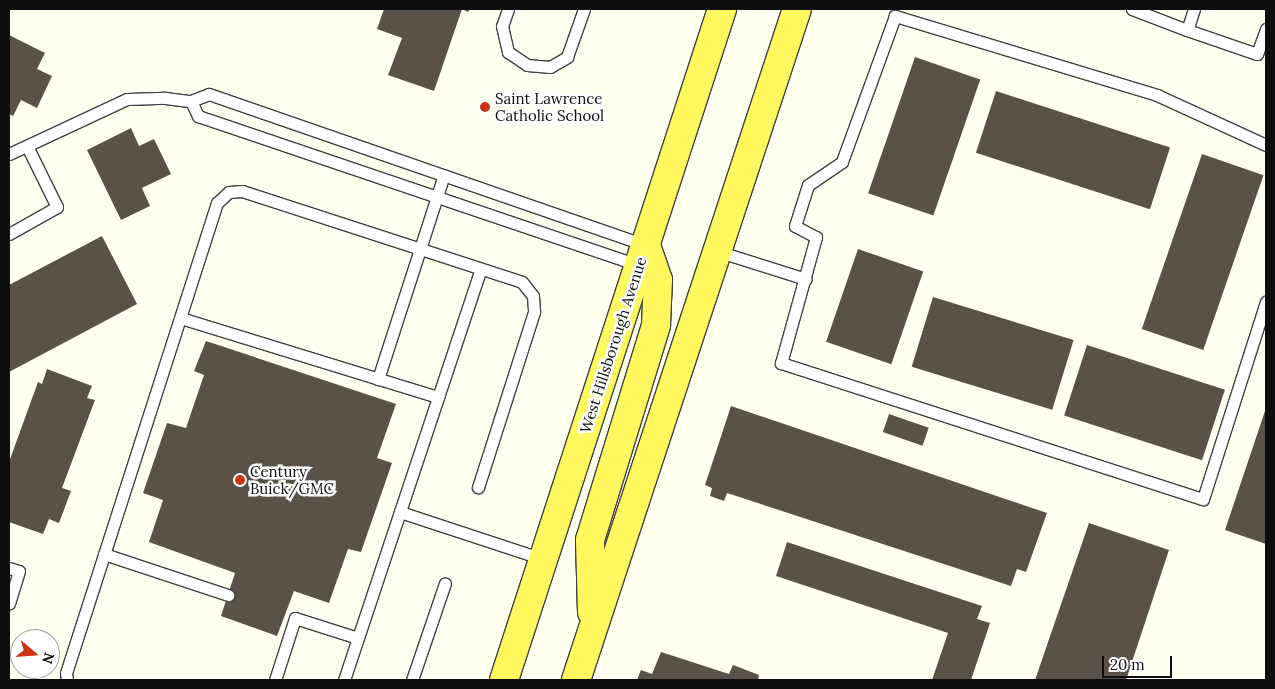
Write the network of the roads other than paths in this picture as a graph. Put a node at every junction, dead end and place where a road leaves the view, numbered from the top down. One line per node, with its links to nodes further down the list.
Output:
1 (508, 9): 2 (lane)
2 (584, 9)
3 (722, 9): 18 (main road, West Hillsborough Avenue)
4 (796, 9): 17 (main road)
5 (1194, 9): 8 (lane)
6 (1138, 10): 8 (lane)
7 (1266, 29): 8 (lane)
8 (1187, 30)
9 (191, 101): 11 (lane); 13 (lane); 14 (lane)
10 (1266, 145): 20 (lane)
11 (28, 146): 12 (lane); 15 (lane)
12 (9, 154)
13 (444, 175): 14 (lane); 18 (lane)
14 (437, 197): 16 (lane); 18 (lane)
15 (9, 234)
16 (419, 248): 19 (lane); 22 (lane); 23 (lane)
17 (717, 251): 20 (lane); 33 (main road)
18 (642, 255): 28 (main road, West Hillsborough Avenue); 33 (main road)
19 (481, 268): 24 (lane); 25 (lane)
20 (806, 278): 21 (lane)
21 (1266, 302)
22 (180, 318): 23 (lane); 27 (lane)
23 (378, 379): 24 (lane)
24 (438, 397): 26 (lane)
25 (478, 487)
26 (400, 512): 28 (lane); 34 (lane)
27 (104, 554): 31 (lane); 35 (lane)
28 (543, 559): 39 (main road, West Hillsborough Avenue)
29 (9, 568): 32 (lane)
30 (445, 583): 38 (lane)
31 (228, 595)
32 (9, 603)
33 (592, 631): 40 (main road)
34 (358, 638): 36 (lane); 37 (lane)
35 (67, 680)
36 (275, 680)
37 (344, 680)
38 (412, 680)
39 (504, 680)
40 (576, 680)

